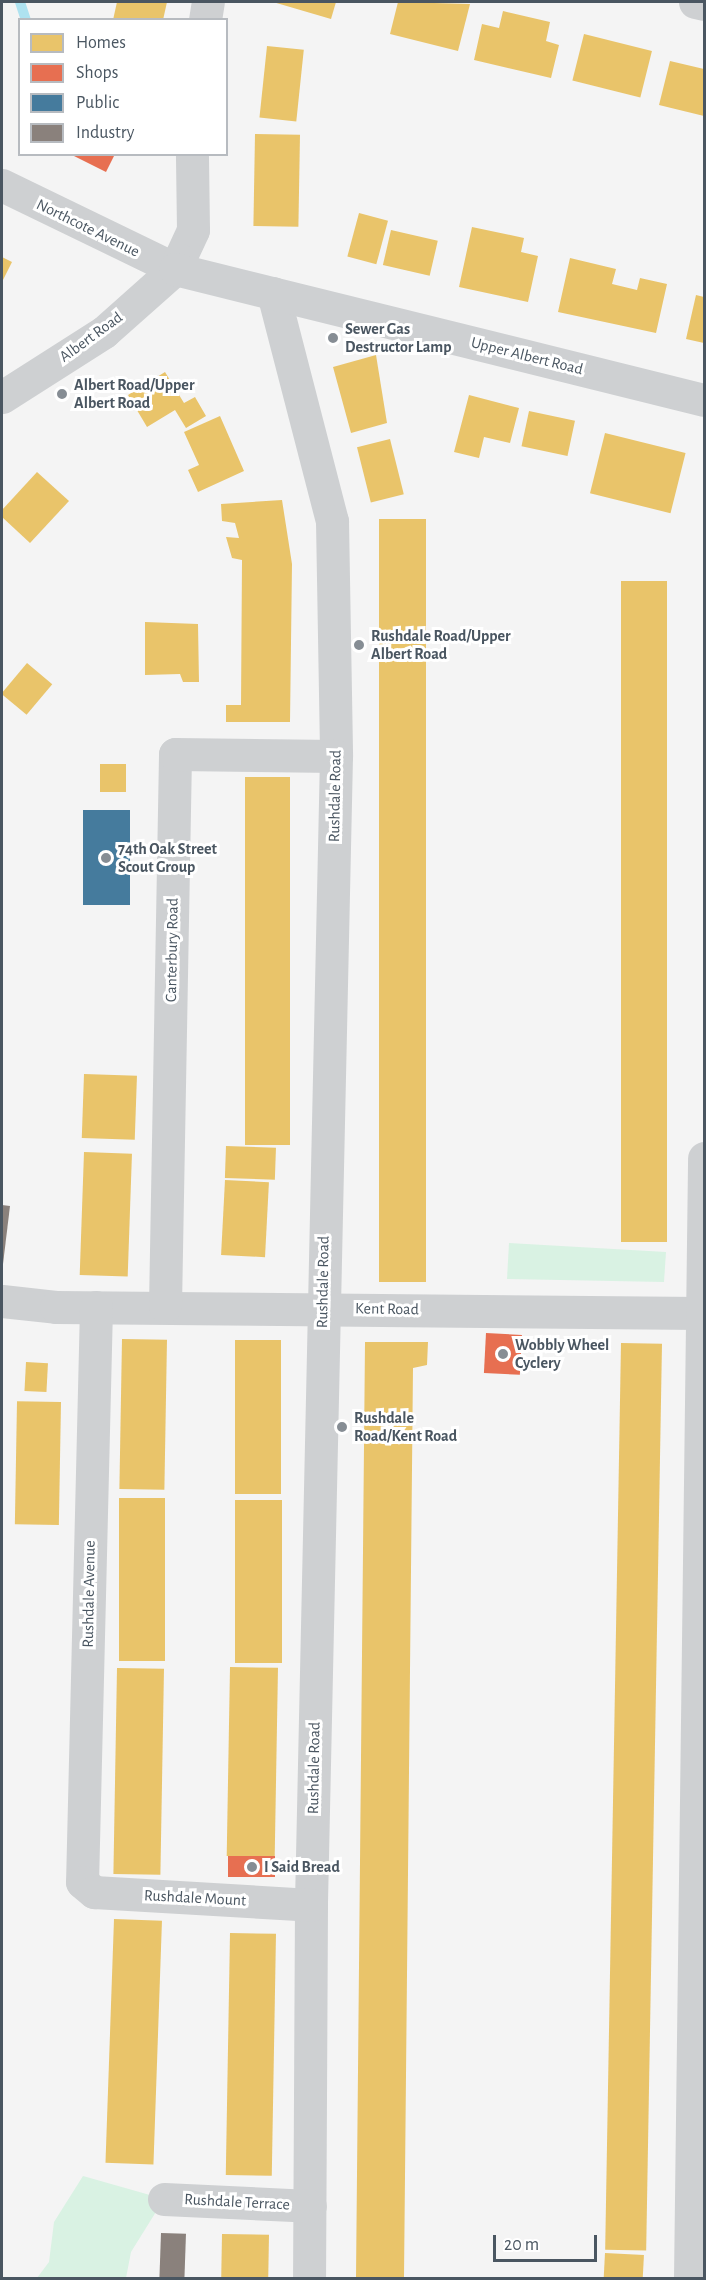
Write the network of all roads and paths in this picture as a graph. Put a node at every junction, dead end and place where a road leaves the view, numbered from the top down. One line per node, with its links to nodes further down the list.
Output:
1 (208, 2): 4 (street)
2 (696, 2): 3 (street)
3 (705, 4)
4 (205, 18)
5 (192, 156): 7 (street)
6 (2, 185): 7 (street, Northcote Avenue)
7 (175, 270): 8 (street, Upper Albert Road); 9 (street, Albert Road)
8 (273, 293): 10 (street, Upper Albert Road); 11 (street, Rushdale Road)
9 (2, 398)
10 (705, 400)
11 (336, 756): 14 (street, Canterbury Road); 16 (street, Rushdale Road)
12 (705, 1158): 17 (street)
13 (2, 1301): 15 (street, Kent Road)
14 (165, 1306): 15 (street, Kent Road); 16 (street, Kent Road)
15 (96, 1307): 19 (street, Rushdale Avenue)
16 (322, 1308): 17 (street, Kent Road); 20 (street, Rushdale Road)
17 (700, 1313): 18 (street)
18 (699, 1808): 24 (street)
19 (82, 1882): 20 (street, Rushdale Mount)
20 (311, 1905): 22 (street, Rushdale Road)
21 (164, 2199): 22 (street, Rushdale Terrace)
22 (310, 2206): 23 (street, Rushdale Road)
23 (309, 2278)
24 (690, 2278)

